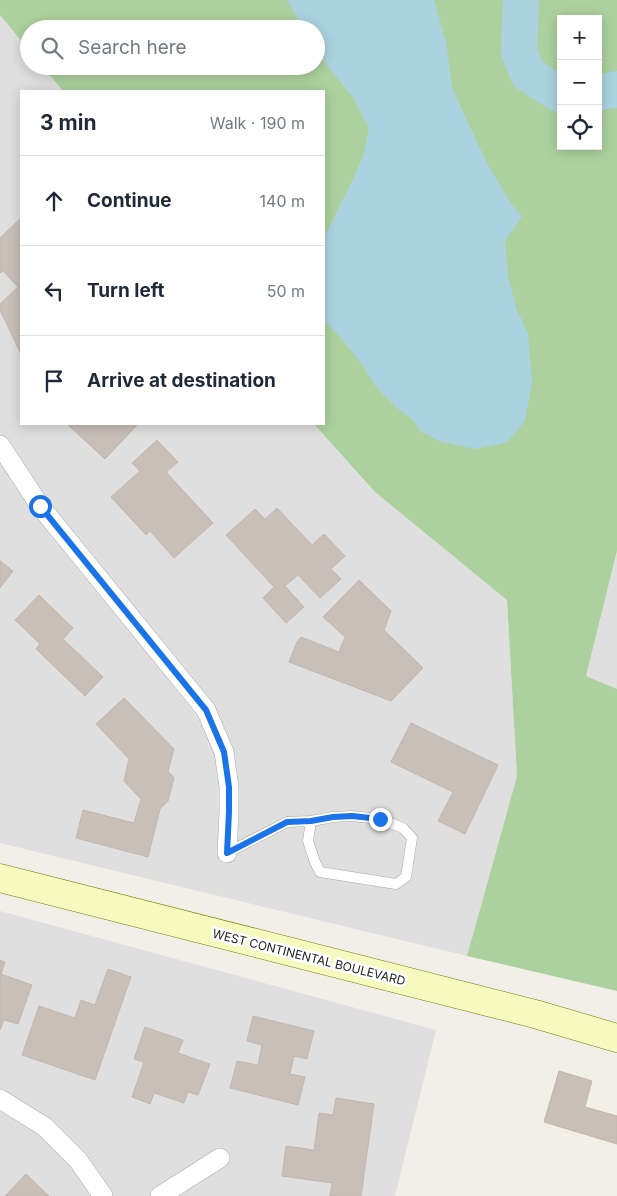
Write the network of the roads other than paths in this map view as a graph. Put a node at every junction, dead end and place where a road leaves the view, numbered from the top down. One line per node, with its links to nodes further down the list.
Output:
1 (0, 445): 3 (street)
2 (311, 821): 2 (lane); 3 (lane)
3 (227, 853)
4 (0, 878): 5 (main road, WEST CONTINENTAL BOULEVARD)
5 (617, 1038)
6 (0, 1099): 8 (street)
7 (220, 1158): 9 (street)
8 (103, 1196)
9 (160, 1196)

